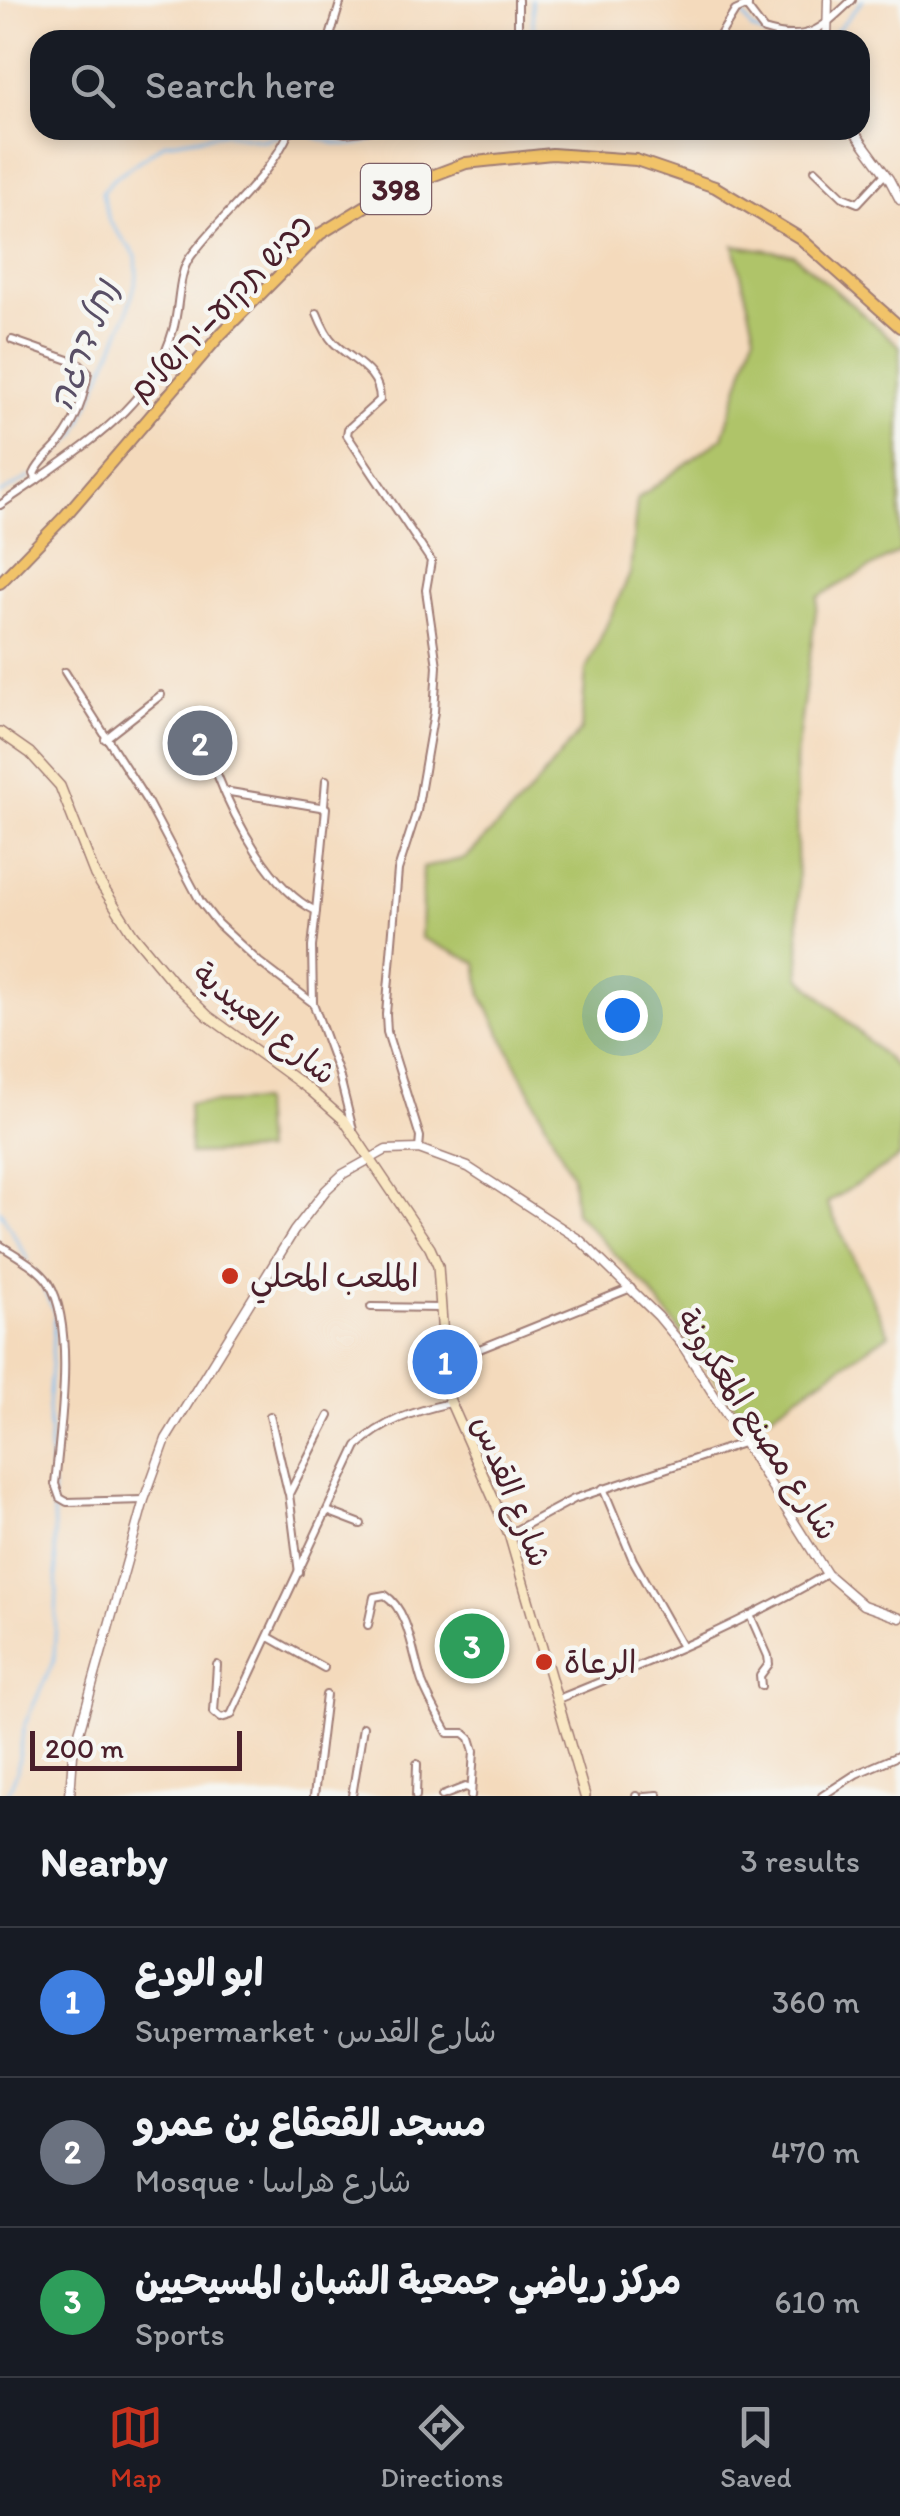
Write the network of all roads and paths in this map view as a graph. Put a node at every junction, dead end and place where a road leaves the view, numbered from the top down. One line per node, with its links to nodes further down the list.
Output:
1 (340, 0): 7 (street)
2 (518, 0): 8 (street)
3 (828, 0): 6 (street)
4 (852, 0): 6 (street)
5 (747, 2): 9 (street); 10 (street)
6 (826, 24): 11 (street); 12 (street)
7 (332, 30)
8 (518, 30)
9 (723, 30)
10 (764, 30)
11 (816, 30)
12 (826, 30)
13 (286, 140): 21 (street)
14 (860, 140): 16 (street)
15 (815, 170): 16 (street)
16 (885, 174): 17 (street)
17 (900, 200)
18 (318, 313): 35 (street)
19 (900, 327): 23 (main road, כביש תקוע–ירושלים / 398)
20 (12, 340): 21 (street)
21 (37, 480): 22 (street)
22 (0, 505)
23 (0, 583)
24 (65, 672): 27 (street)
25 (160, 695): 27 (street)
26 (0, 732): 34 (main road, شارع العبيدية)
27 (106, 738): 33 (street)
28 (216, 774): 30 (street)
29 (326, 780): 31 (street)
30 (224, 791): 31 (street); 32 (street)
31 (324, 805): 32 (street)
32 (316, 911): 33 (street)
33 (314, 1003): 34 (street)
34 (353, 1132): 36 (main road, شارع العبيدية)
35 (419, 1150): 36 (street, شارع مصنع المعكرونة); 38 (street, شارع مصنع المعكرونة)
36 (370, 1156): 40 (main road, شارع القدس); 48 (street)
37 (0, 1244): 48 (street)
38 (631, 1288): 41 (street); 45 (street, شارع مصنع المعكرونة)
39 (371, 1307): 40 (street)
40 (440, 1308): 41 (main road, شارع القدس)
41 (443, 1359): 42 (main road, شارع القدس)
42 (450, 1403): 49 (street); 51 (main road, شارع القدس)
43 (270, 1416): 47 (street)
44 (329, 1416): 47 (street)
45 (743, 1442): 46 (street); 53 (street, شارع مصنع المعكرونة)
46 (603, 1488): 51 (street); 58 (street)
47 (288, 1494): 52 (street)
48 (144, 1500): 69 (street)
49 (327, 1510): 50 (street); 52 (street)
50 (362, 1524)
51 (509, 1534): 63 (main road, شارع القدس)
52 (299, 1574): 57 (street)
53 (826, 1574): 54 (street); 55 (street, شارع مصنع المعكرونة)
54 (750, 1615): 58 (street); 61 (street)
55 (900, 1618)
56 (368, 1625): 67 (street)
57 (269, 1637): 59 (street); 60 (street)
58 (682, 1647): 63 (street)
59 (217, 1665)
60 (324, 1668)
61 (761, 1686)
62 (326, 1694): 70 (street)
63 (558, 1698): 74 (main road, شارع القدس)
64 (363, 1727): 71 (street)
65 (900, 1755): 76 (street)
66 (417, 1764): 72 (street)
67 (471, 1792): 73 (street)
68 (658, 1794): 75 (street)
69 (70, 1796)
70 (314, 1796)
71 (352, 1796)
72 (416, 1796)
73 (442, 1796)
74 (585, 1796)
75 (645, 1796)
76 (822, 1796)

